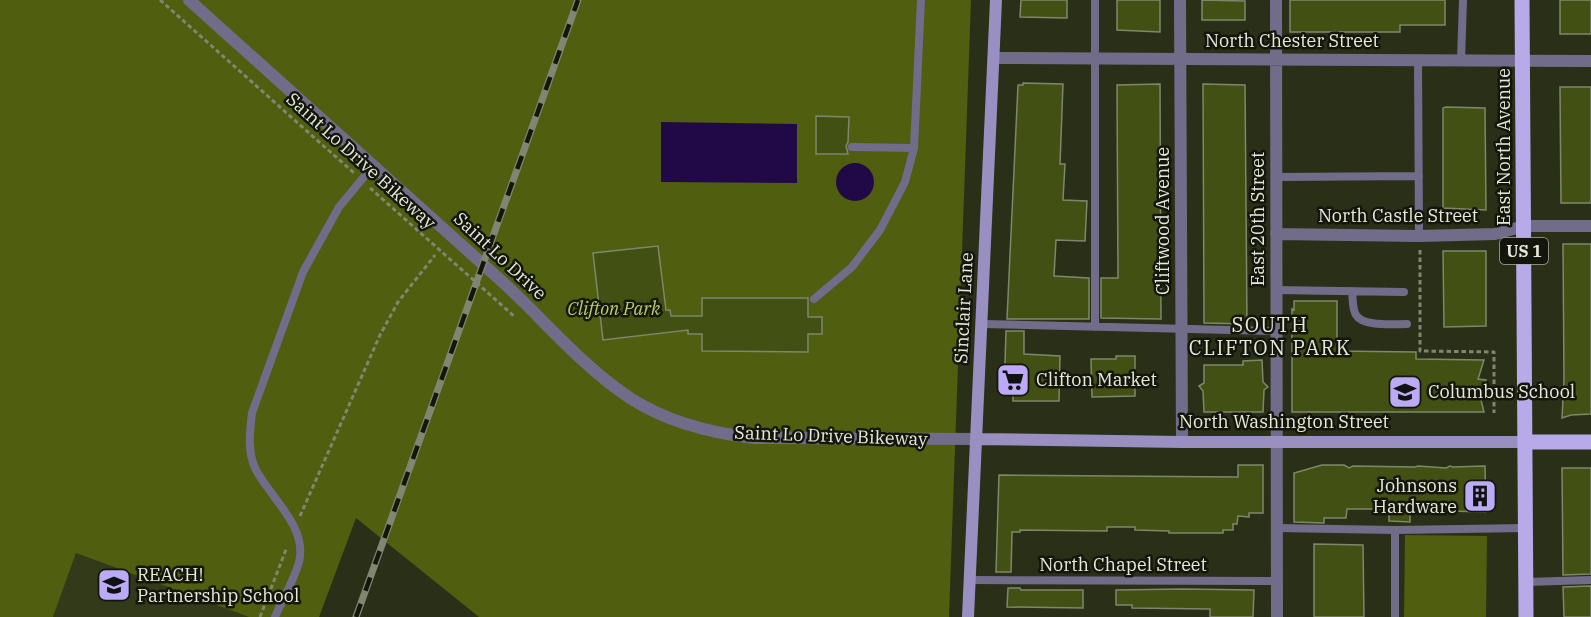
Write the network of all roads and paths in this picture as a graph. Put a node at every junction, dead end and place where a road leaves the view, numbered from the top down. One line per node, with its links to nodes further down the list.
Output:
1 (160, 0): 23 (path, Saint Lo Drive Bikeway)
2 (189, 0): 20 (street, Saint Lo Drive)
3 (921, 0): 19 (lane)
4 (996, 0): 10 (main road, Sinclair Lane)
5 (1095, 0): 11 (lane)
6 (1180, 0): 12 (street, Cliftwood Avenue)
7 (1276, 0): 13 (street, East 20th Street)
8 (1463, 0): 15 (lane)
9 (1522, 0): 16 (main road, East North Avenue / US 1)
10 (994, 58): 11 (street, North Chester Street); 34 (main road, Sinclair Lane)
11 (1095, 58): 12 (street, North Chester Street); 36 (lane)
12 (1181, 59): 13 (street, North Chester Street); 37 (street, Cliftwood Avenue)
13 (1276, 59): 14 (street, North Chester Street); 22 (street, East 20th Street)
14 (1418, 60): 15 (street, North Chester Street); 21 (lane)
15 (1461, 60): 16 (street, North Chester Street)
16 (1523, 61): 17 (street, North Chester Street); 24 (main road, East North Avenue / US 1)
17 (1591, 61)
18 (852, 147): 19 (lane)
19 (914, 148): 32 (lane)
20 (373, 166): 23 (lane); 40 (street, Saint Lo Drive)
21 (1419, 176): 22 (lane); 27 (lane)
22 (1276, 177): 26 (street, East 20th Street)
23 (361, 180): 33 (path, Saint Lo Drive Bikeway); 47 (lane)
24 (1524, 226): 25 (street, North Castle Street); 27 (street, North Castle Street); 43 (main road, East North Avenue / US 1)
25 (1591, 226)
26 (1276, 234): 27 (street, North Castle Street); 29 (street, East 20th Street)
27 (1419, 236): 39 (path)
28 (435, 255): 47 (path)
29 (1276, 290): 30 (lane); 38 (street, East 20th Street)
30 (1352, 291): 31 (lane); 35 (lane)
31 (1404, 292)
32 (814, 299)
33 (519, 320)
34 (982, 324): 36 (lane); 40 (main road, Sinclair Lane)
35 (1407, 324)
36 (1095, 327): 37 (lane)
37 (1182, 329): 38 (lane); 41 (street, Cliftwood Avenue)
38 (1276, 331): 42 (street, East 20th Street)
39 (1494, 413)
40 (976, 439): 41 (main road, North Washington Street); 49 (main road, Sinclair Lane)
41 (1182, 442): 42 (main road, North Washington Street)
42 (1276, 442): 43 (main road, North Washington Street); 45 (street, East 20th Street)
43 (1525, 442): 44 (main road, North Washington Street); 46 (main road, East North Avenue / US 1)
44 (1591, 442)
45 (1277, 528): 48 (lane); 51 (street, East 20th Street)
46 (1526, 528): 48 (lane); 52 (main road, East North Avenue / US 1)
47 (295, 529): 53 (path); 54 (lane)
48 (1395, 530): 57 (lane)
49 (970, 580): 51 (lane, North Chapel Street); 55 (main road, Sinclair Lane)
50 (1591, 580): 52 (lane)
51 (1277, 581): 56 (street, East 20th Street)
52 (1526, 582): 58 (main road, East North Avenue / US 1)
53 (260, 617)
54 (275, 617)
55 (968, 617)
56 (1277, 617)
57 (1395, 617)
58 (1526, 617)

